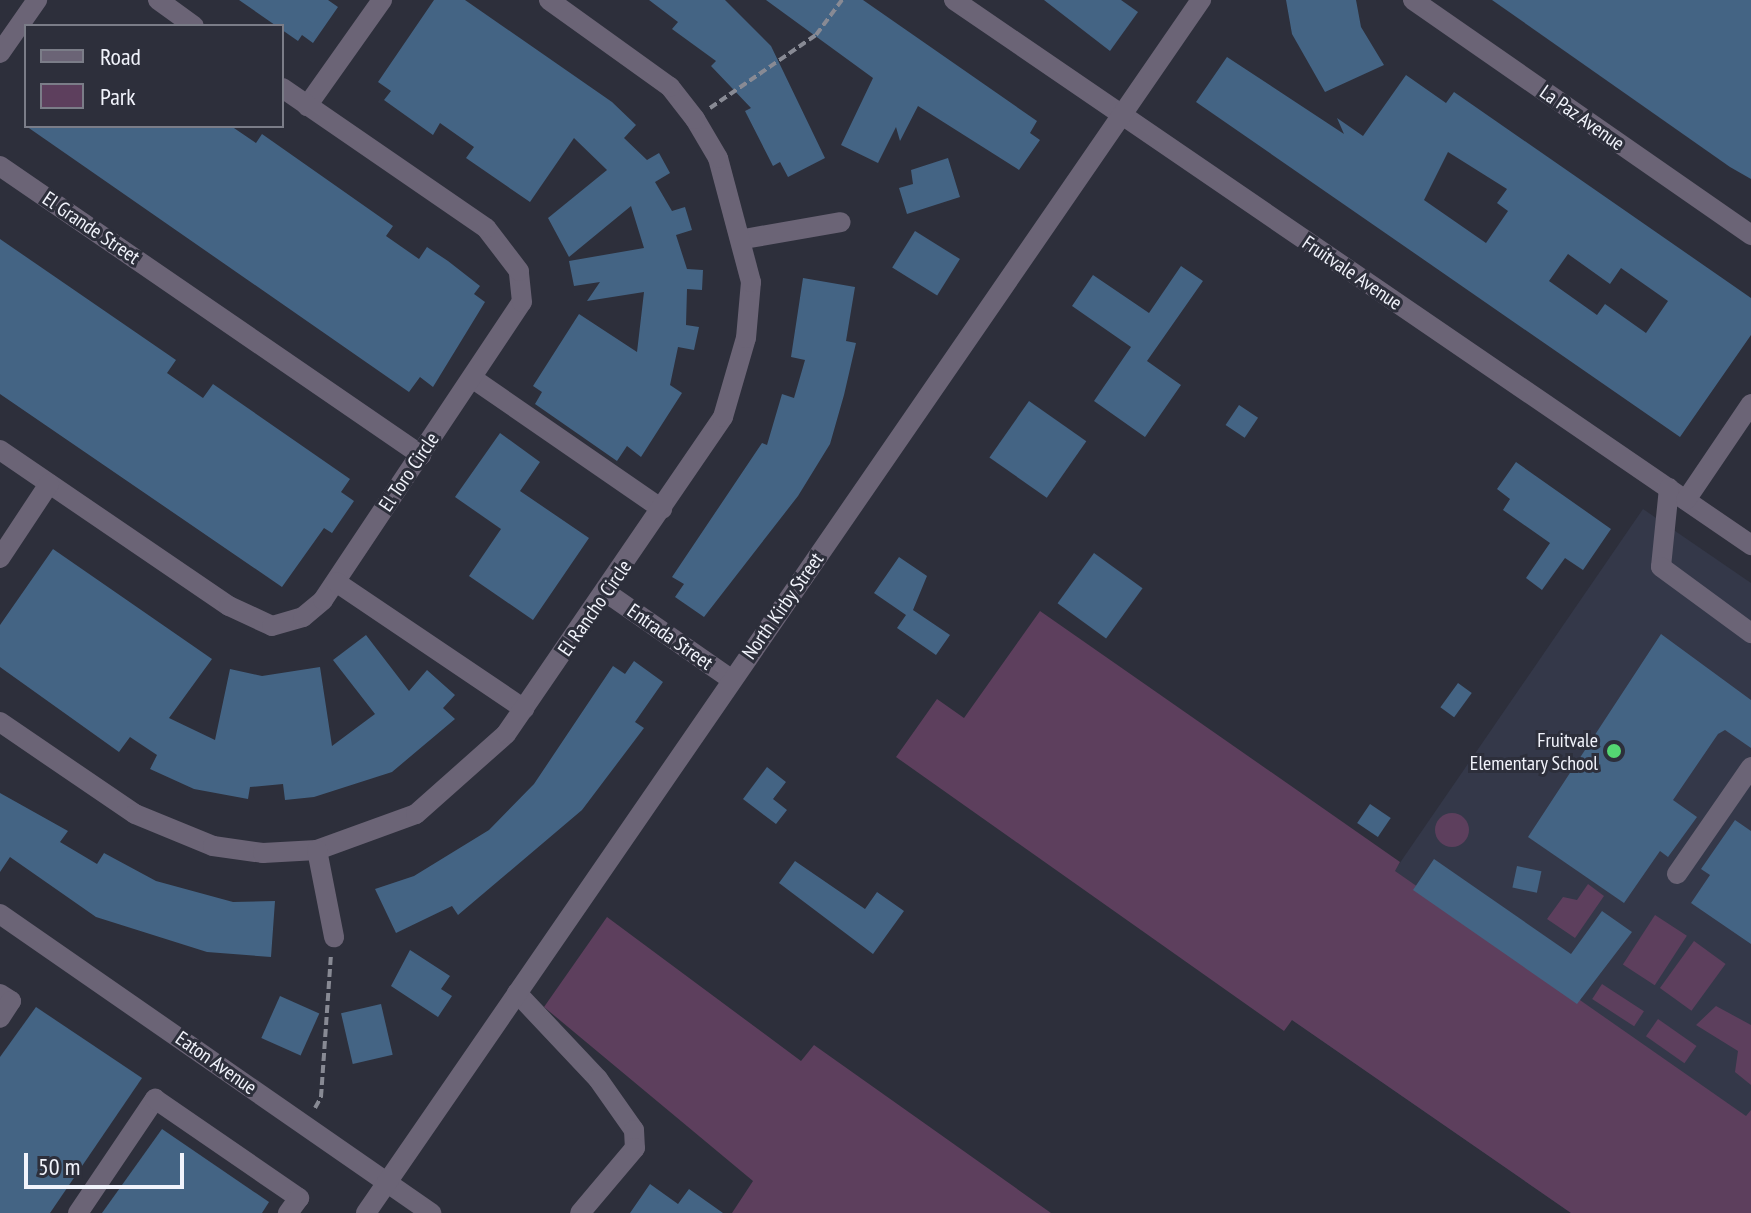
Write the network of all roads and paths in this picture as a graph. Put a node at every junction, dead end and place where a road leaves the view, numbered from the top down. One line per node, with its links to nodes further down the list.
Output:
1 (37, 0): 10 (street)
2 (158, 0): 9 (street)
3 (382, 0): 12 (street)
4 (549, 0): 14 (street, El Rancho Circle)
5 (842, 0): 14 (path)
6 (954, 0): 13 (street, Fruitvale Avenue)
7 (1201, 0): 13 (street, North Kirby Street)
8 (1413, 0): 17 (street, La Paz Avenue)
9 (191, 24)
10 (0, 53)
11 (284, 89): 12 (street, El Toro Circle)
12 (307, 106): 19 (street, El Toro Circle)
13 (1121, 115): 24 (street, Fruitvale Avenue); 31 (street, North Kirby Street)
14 (695, 119): 18 (street, El Rancho Circle)
15 (0, 166): 22 (street, El Grande Street)
16 (841, 222): 18 (street)
17 (1751, 235)
18 (744, 239): 25 (street, El Rancho Circle)
19 (472, 378): 22 (street, El Toro Circle); 25 (street)
20 (1751, 404): 24 (street)
21 (0, 450): 23 (street, El Toro Circle)
22 (421, 455): 28 (street, El Toro Circle)
23 (49, 484): 27 (street); 28 (street, El Toro Circle)
24 (1677, 494): 26 (street, Fruitvale Avenue); 30 (street)
25 (662, 509): 29 (street, El Rancho Circle)
26 (1751, 545)
27 (0, 558)
28 (336, 582): 32 (street)
29 (607, 593): 31 (street, Entrada Street); 32 (street, El Rancho Circle)
30 (1751, 633)
31 (732, 680): 39 (street, North Kirby Street)
32 (524, 709): 35 (street, El Rancho Circle)
33 (0, 722): 35 (street, El Rancho Circle)
34 (1751, 767): 36 (street)
35 (317, 850): 38 (street)
36 (1677, 874)
37 (0, 914): 42 (street, Eaton Avenue)
38 (334, 937): 42 (path)
39 (517, 993): 43 (street, North Kirby Street); 48 (street)
40 (0, 994): 41 (street)
41 (0, 1018)
42 (305, 1124): 43 (street, Eaton Avenue)
43 (388, 1181): 46 (street, North Kirby Street); 47 (street, Eaton Avenue)
44 (78, 1213): 45 (street)
45 (288, 1213)
46 (366, 1213)
47 (431, 1213)
48 (580, 1213)

